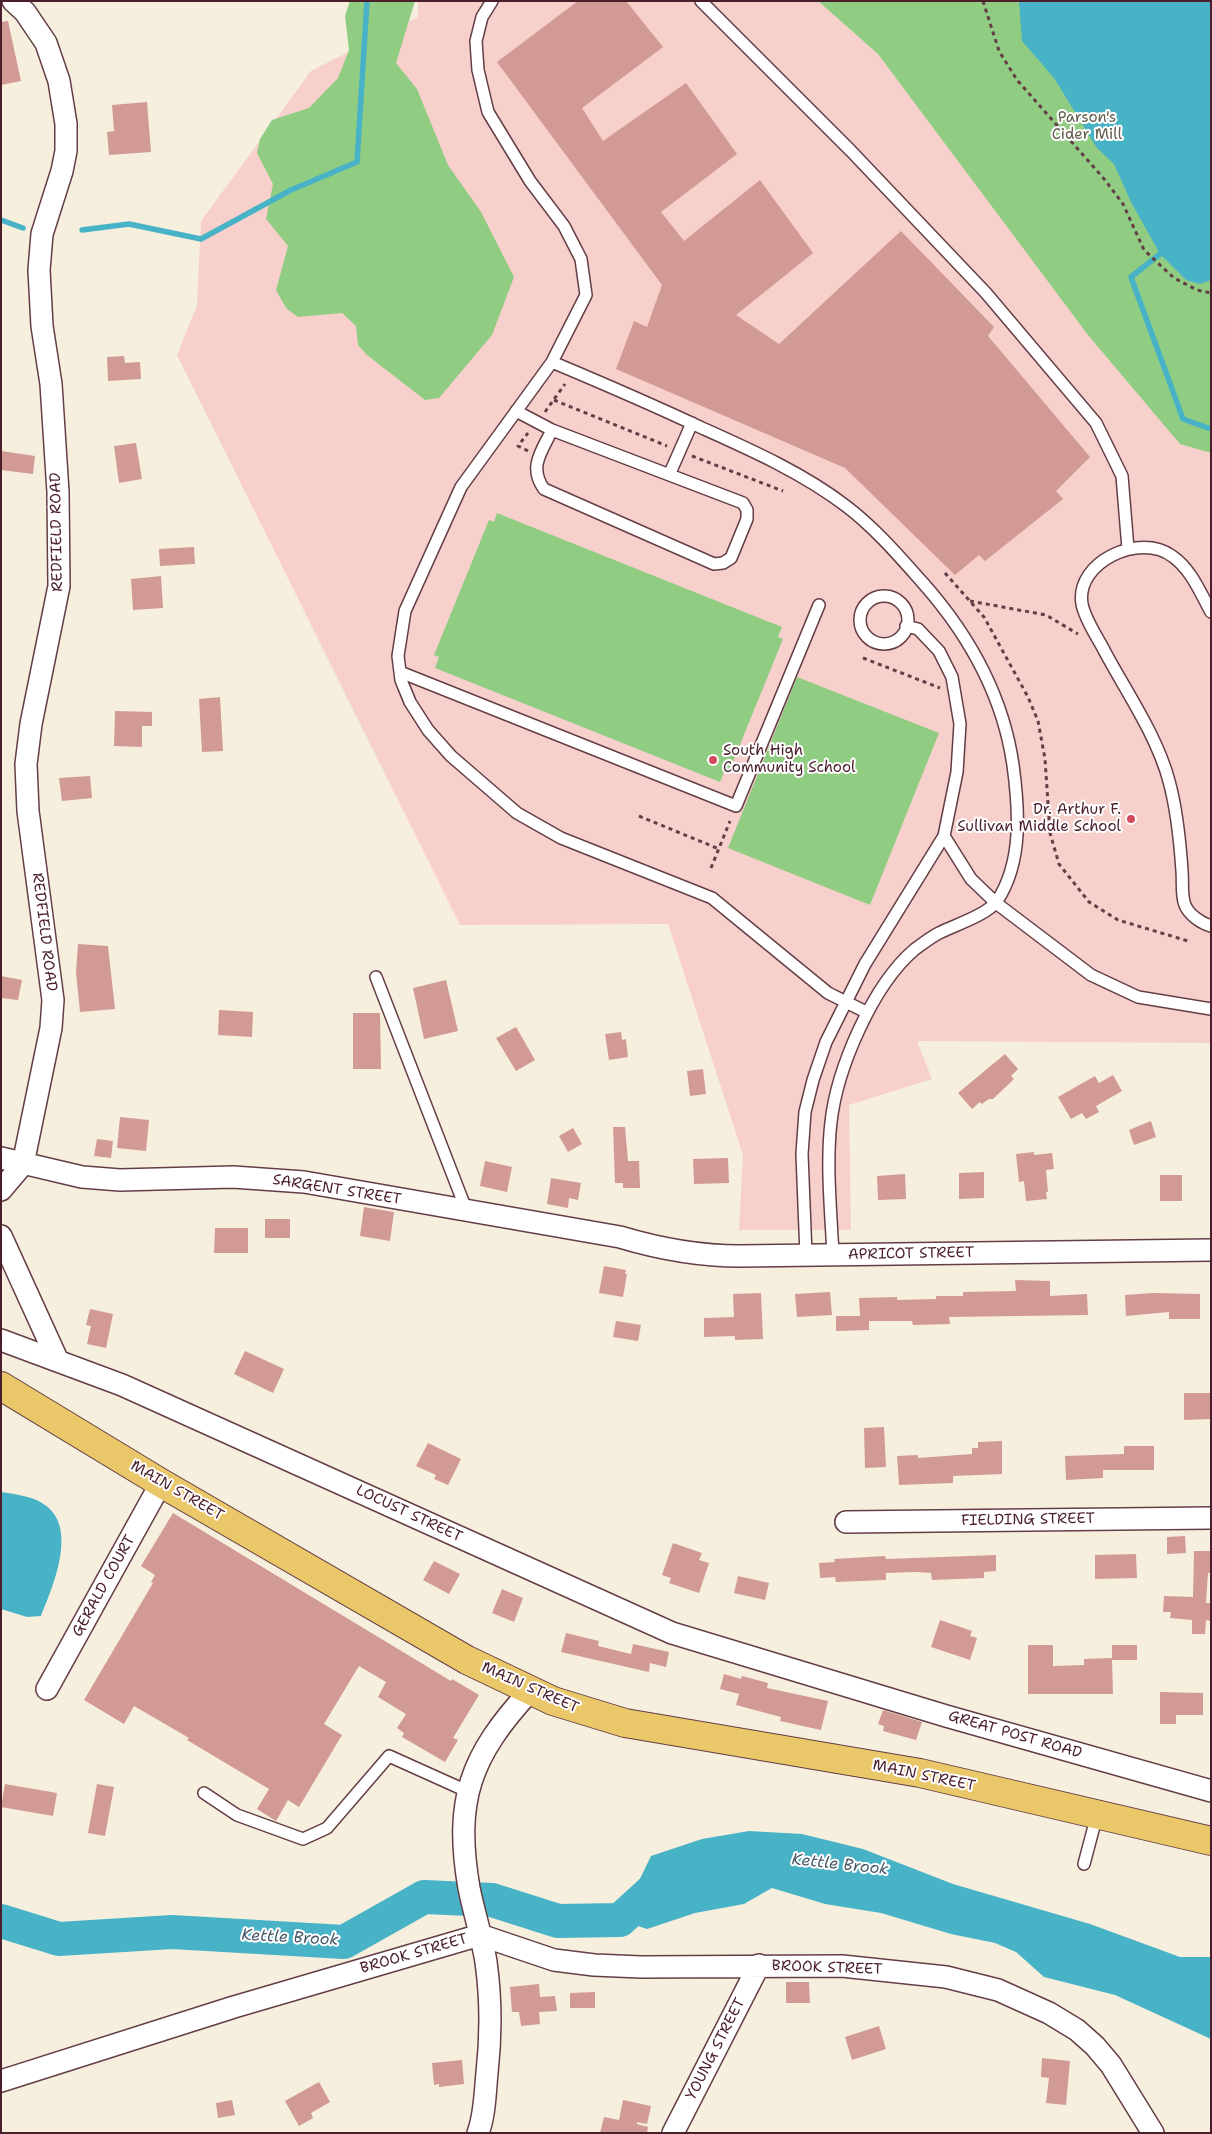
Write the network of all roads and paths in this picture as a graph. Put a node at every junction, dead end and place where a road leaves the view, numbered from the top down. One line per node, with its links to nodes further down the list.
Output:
1 (13, 1): 42 (street, REDFIELD ROAD)
2 (492, 1): 6 (lane)
3 (701, 1): 19 (lane)
4 (984, 1): 5 (path)
5 (1211, 293)
6 (552, 362): 9 (lane); 11 (lane)
7 (565, 384): 8 (path)
8 (554, 400): 10 (path); 14 (path)
9 (516, 411): 12 (lane); 27 (lane)
10 (544, 414)
11 (692, 423): 17 (lane); 34 (lane)
12 (552, 430): 17 (lane); 17 (lane)
13 (528, 433): 15 (path)
14 (670, 448)
15 (531, 453)
16 (692, 455): 18 (path)
17 (670, 473)
18 (783, 491)
19 (1128, 549): 23 (lane); 35 (lane)
20 (945, 573): 21 (path)
21 (970, 601): 25 (path); 36 (path)
22 (819, 605): 27 (lane)
23 (1211, 612)
24 (906, 626): 24 (lane); 31 (lane)
25 (1084, 639)
26 (862, 658): 28 (path)
27 (400, 672): 38 (lane)
28 (943, 689)
29 (638, 816): 32 (path)
30 (730, 821): 32 (path)
31 (944, 836): 34 (lane); 38 (lane)
32 (719, 849): 33 (path)
33 (711, 868)
34 (996, 903): 39 (lane); 40 (lane)
35 (1211, 926)
36 (1188, 941)
37 (376, 977): 44 (lane)
38 (844, 1003): 40 (lane); 48 (lane)
39 (1211, 1009)
40 (866, 1012): 49 (lane)
41 (1, 1158): 42 (street, SARGENT STREET)
42 (23, 1164): 43 (street); 44 (street, SARGENT STREET)
43 (1, 1190)
44 (470, 1213): 46 (street, SARGENT STREET)
45 (1, 1236): 51 (street)
46 (613, 1236): 48 (street, APRICOT STREET)
47 (1211, 1250): 49 (street, APRICOT STREET)
48 (806, 1255): 49 (street, APRICOT STREET)
49 (833, 1255)
50 (1, 1340): 51 (street, LOCUST STREET)
51 (57, 1359): 56 (street, LOCUST STREET)
52 (1, 1386): 53 (highway, MAIN STREET)
53 (161, 1482): 57 (street, GERALD COURT); 58 (highway, MAIN STREET)
54 (1211, 1518): 55 (street, FIELDING STREET)
55 (846, 1522)
56 (820, 1678): 59 (street, GREAT POST ROAD)
57 (47, 1689)
58 (530, 1691): 60 (street); 62 (highway, MAIN STREET)
59 (1211, 1791)
60 (469, 1792): 61 (lane); 65 (street)
61 (204, 1793)
62 (1097, 1815): 63 (highway, MAIN STREET); 64 (lane)
63 (1211, 1841)
64 (1084, 1864)
65 (478, 1926): 66 (street, BROOK STREET); 67 (street, BROOK STREET); 68 (street)
66 (759, 1965): 69 (street, YOUNG STREET); 70 (street, BROOK STREET)
67 (1, 2081)
68 (478, 2133)
69 (673, 2133)
70 (1154, 2133)

